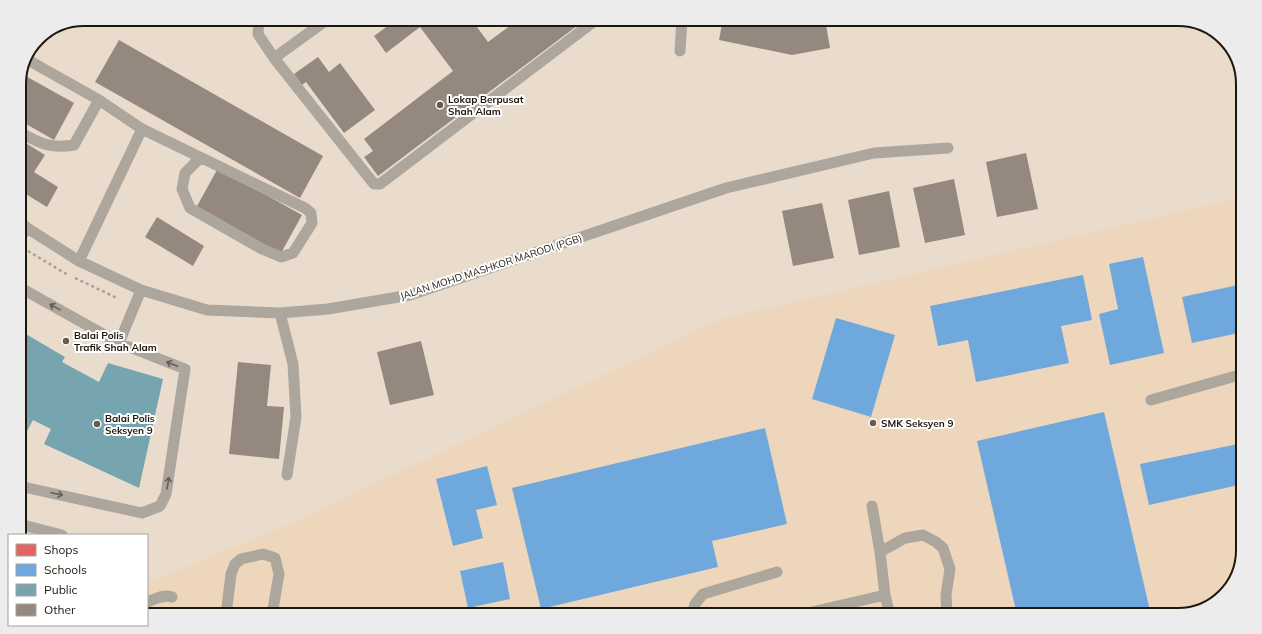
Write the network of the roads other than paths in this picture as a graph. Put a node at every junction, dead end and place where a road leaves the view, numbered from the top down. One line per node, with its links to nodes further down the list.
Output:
1 (259, 26): 6 (lane)
2 (318, 26): 6 (lane)
3 (588, 26): 6 (lane)
4 (682, 26): 5 (lane)
5 (680, 51)
6 (274, 58)
7 (31, 62): 8 (lane)
8 (99, 100): 9 (lane); 10 (lane)
9 (142, 129): 12 (lane); 14 (lane)
10 (26, 136)
11 (948, 148): 17 (lane, JALAN MOHD MASHKOR MARODI (PGB))
12 (200, 158): 12 (lane)
13 (26, 227): 14 (lane, JALAN MOHD MASHKOR MARODI (PGB))
14 (79, 261): 15 (lane, JALAN MOHD MASHKOR MARODI (PGB))
15 (141, 290): 17 (lane, JALAN MOHD MASHKOR MARODI (PGB)); 18 (lane)
16 (26, 291): 18 (lane, one-way to 16)
17 (280, 313): 21 (lane)
18 (119, 343): 22 (lane, one-way to 18)
19 (1236, 376): 20 (lane)
20 (1151, 400)
21 (287, 475)
22 (26, 487)
23 (872, 506): 26 (lane)
24 (26, 526): 25 (lane)
25 (58, 534)
26 (880, 552): 28 (lane); 36 (lane)
27 (777, 572): 33 (lane)
28 (886, 595): 34 (lane); 35 (lane)
29 (172, 597): 30 (lane)
30 (148, 602)
31 (227, 608): 32 (lane)
32 (273, 608)
33 (694, 608)
34 (829, 608)
35 (889, 608)
36 (947, 608)

